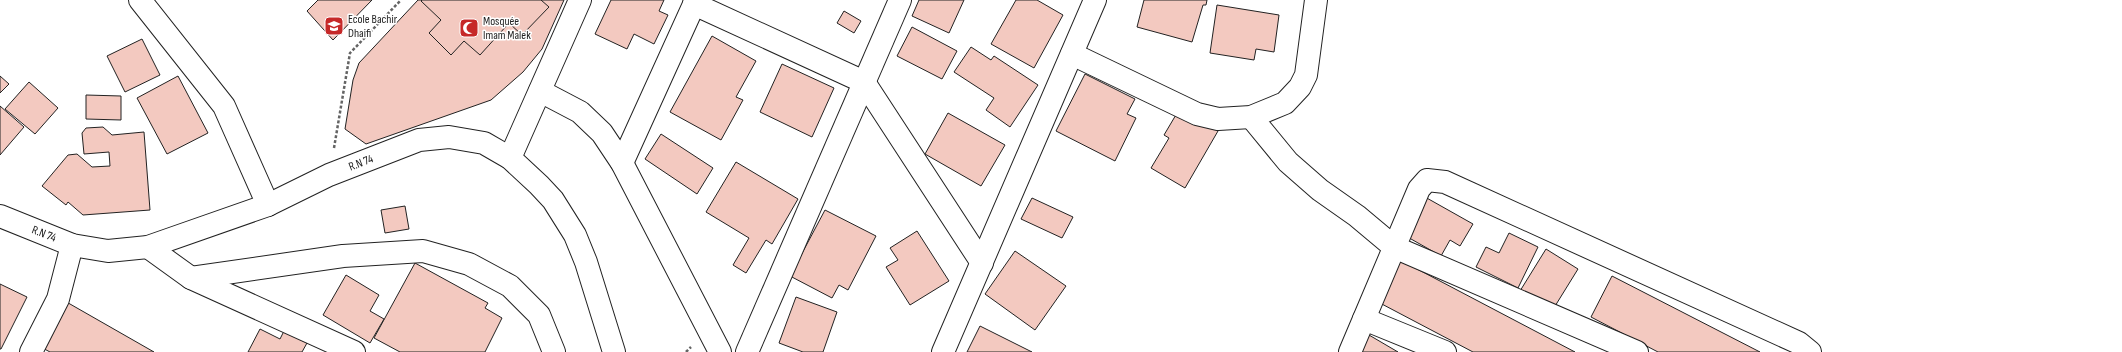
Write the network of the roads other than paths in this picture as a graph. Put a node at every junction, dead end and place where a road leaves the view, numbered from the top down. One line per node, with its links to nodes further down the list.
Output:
1 (140, 0): 13 (street)
2 (580, 0): 9 (street)
3 (900, 0): 8 (street)
4 (1095, 0): 7 (street)
5 (1316, 0): 10 (street)
6 (695, 2): 8 (street); 12 (street)
7 (1072, 54): 10 (street); 18 (street)
8 (864, 82): 18 (street); 26 (street)
9 (540, 91): 11 (street); 12 (street)
10 (1251, 117): 17 (street)
11 (510, 158): 13 (street, R.N 74); 24 (street, R.N 74)
12 (622, 163): 25 (street)
13 (268, 205): 16 (street, R.N 74)
14 (0, 216): 15 (street, R.N 74)
15 (72, 245): 16 (street, R.N 74); 21 (street)
16 (148, 247): 19 (street)
17 (1394, 247): 20 (street); 30 (street); 31 (street)
18 (982, 262): 27 (street)
19 (191, 278): 22 (street); 23 (street)
20 (1364, 319): 28 (street); 29 (street)
21 (31, 352)
22 (354, 352)
23 (554, 352)
24 (614, 352)
25 (720, 352)
26 (747, 352)
27 (944, 352)
28 (1350, 352)
29 (1445, 352)
30 (1637, 352)
31 (1810, 352)

